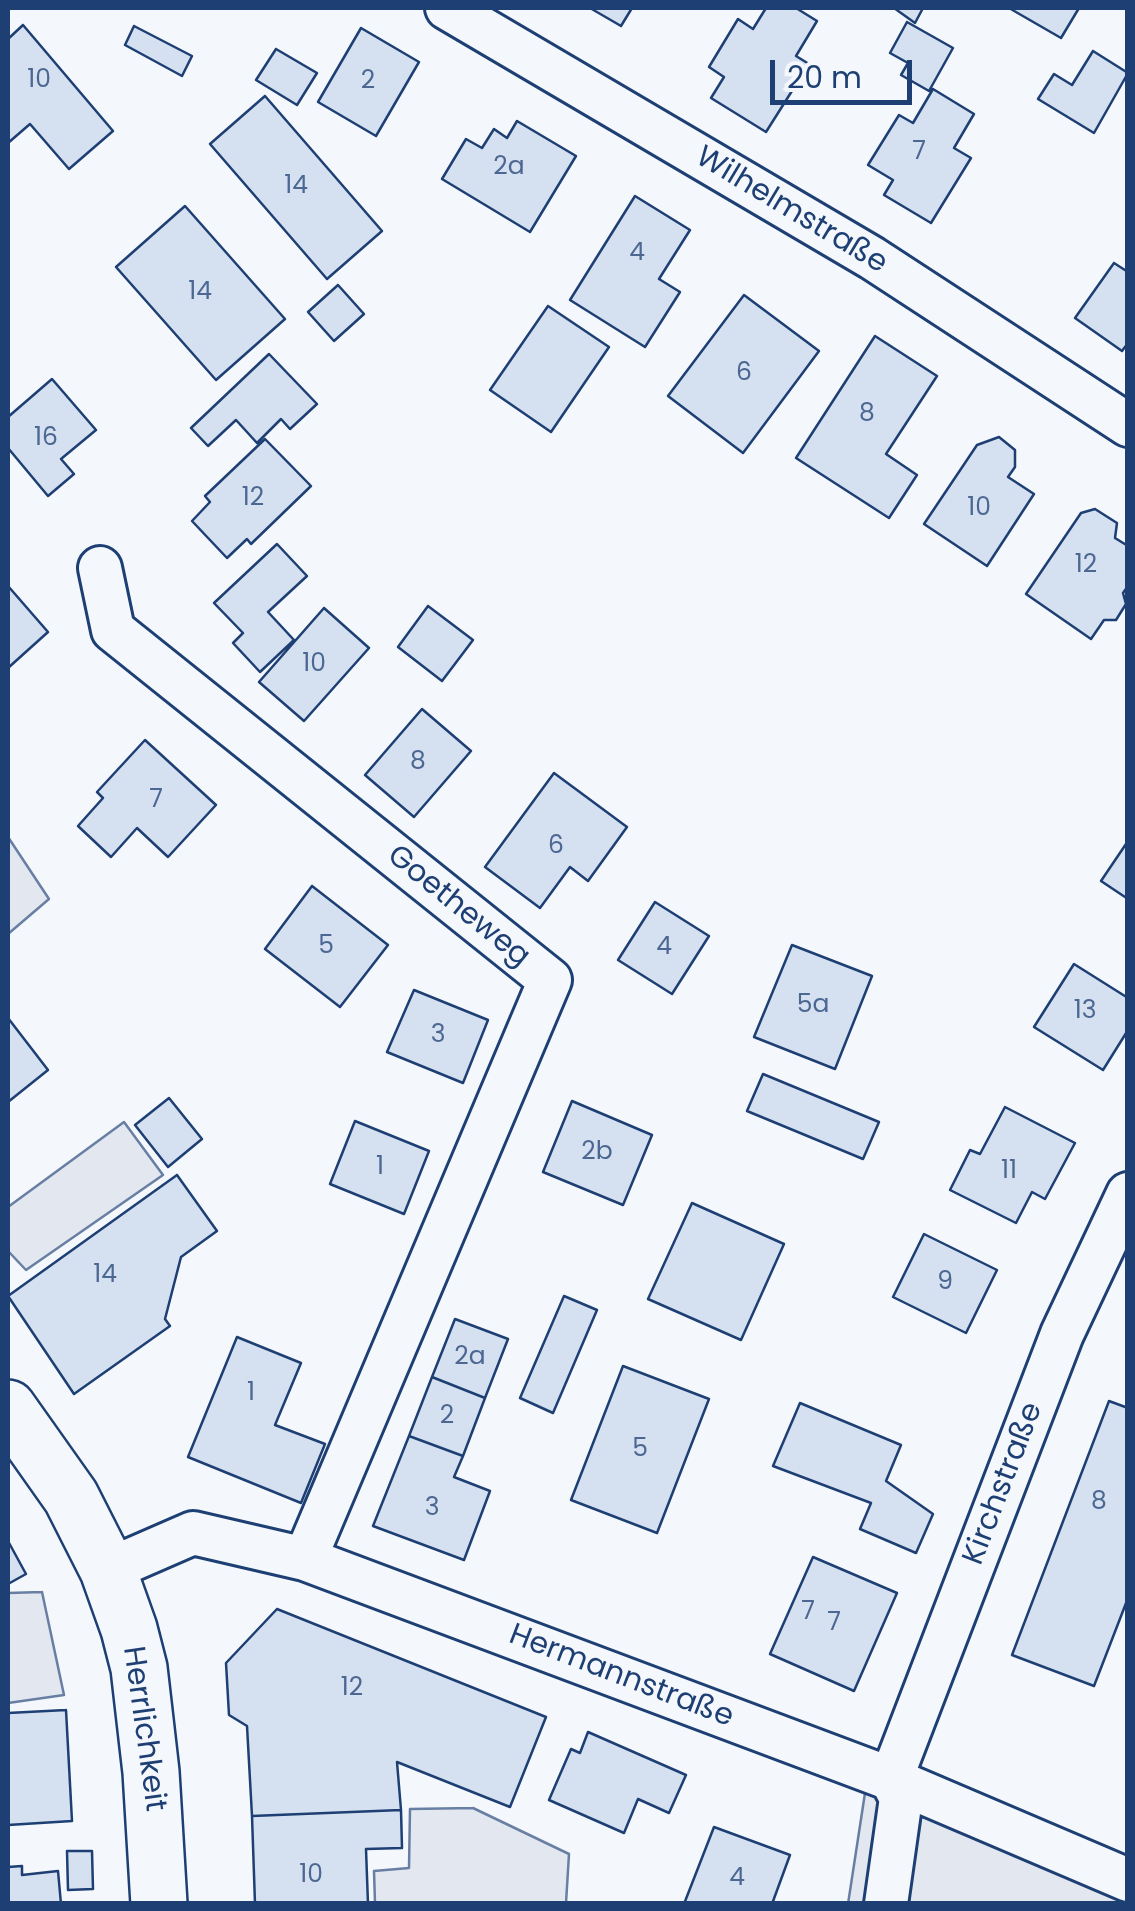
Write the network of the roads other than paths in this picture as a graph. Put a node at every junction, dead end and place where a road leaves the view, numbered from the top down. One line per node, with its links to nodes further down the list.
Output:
1 (447, 8): 2 (street, Wilhelmstraße)
2 (1128, 425)
3 (100, 568): 6 (street, Goetheweg)
4 (1128, 1194): 8 (street, Kirchstraße)
5 (8, 1408): 7 (main road, Herrlichkeit)
6 (305, 1559): 7 (street, Hermannstraße); 8 (street, Hermannstraße)
7 (108, 1570): 10 (main road, Herrlichkeit)
8 (891, 1778): 9 (street, Hermannstraße); 11 (street)
9 (1128, 1880)
10 (160, 1904)
11 (886, 1904)

